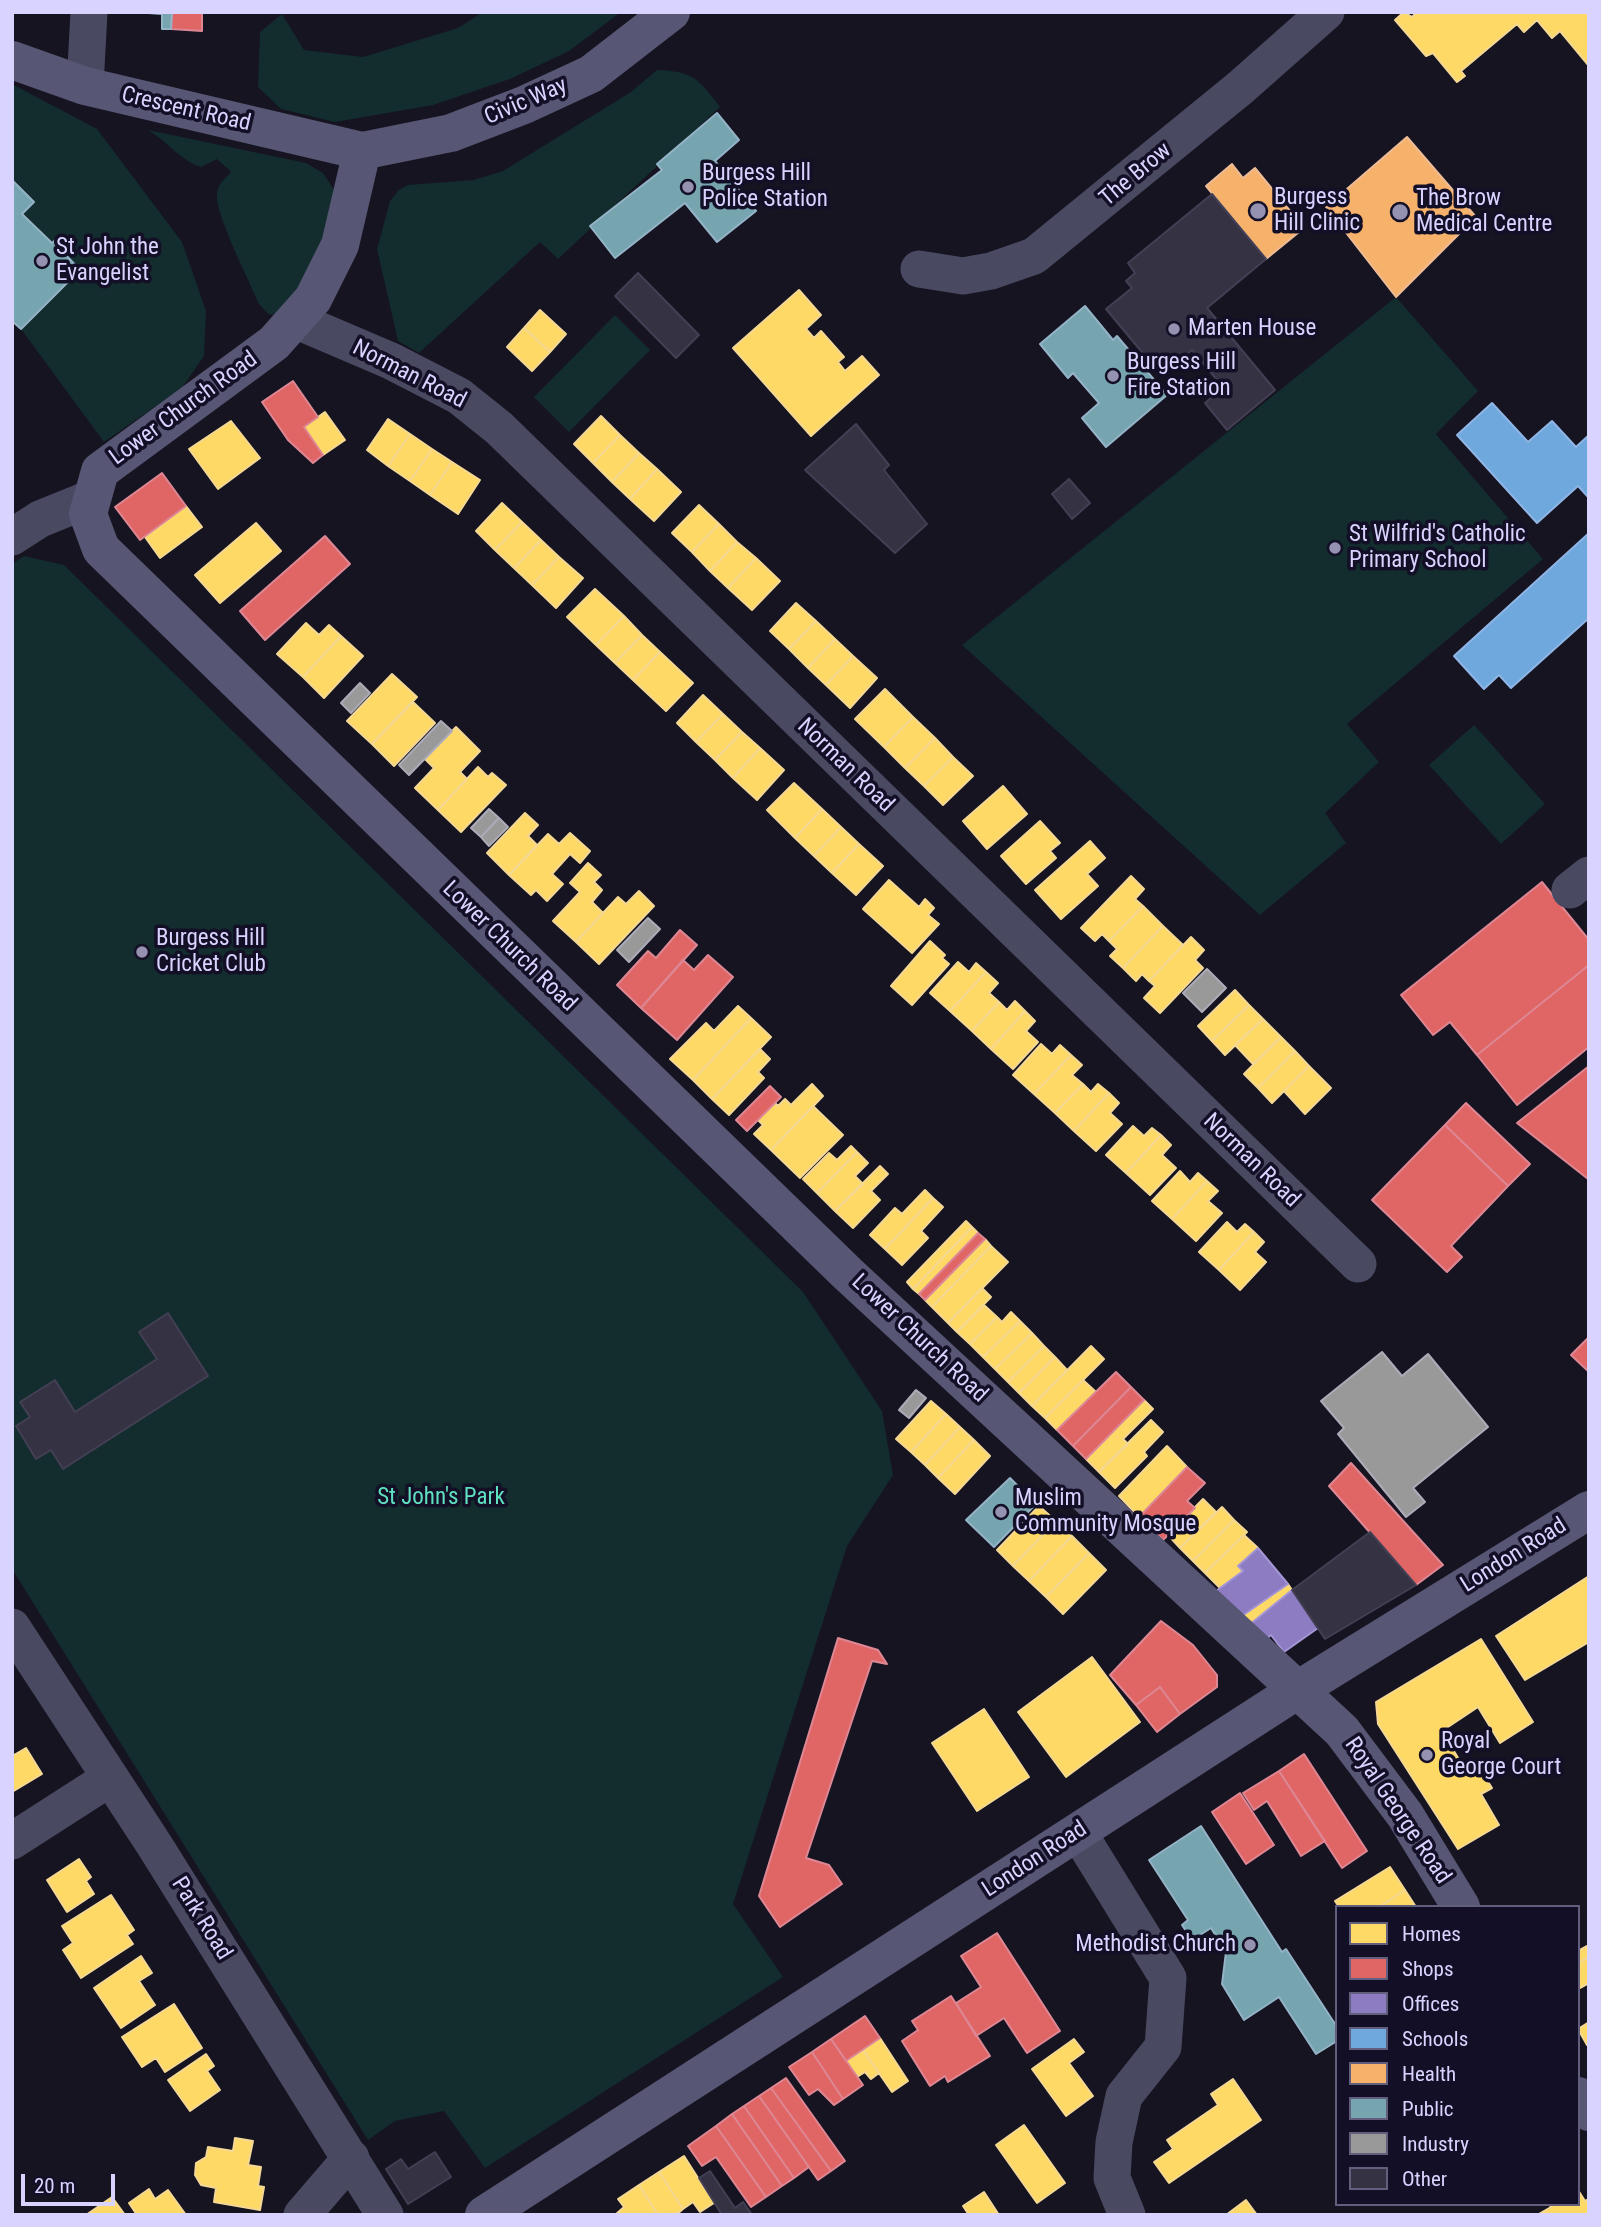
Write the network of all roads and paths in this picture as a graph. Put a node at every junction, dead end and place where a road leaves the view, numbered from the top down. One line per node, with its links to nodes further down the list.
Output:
1 (89, 12): 5 (street)
2 (671, 12): 6 (street, Civic Way)
3 (1326, 12): 7 (street, The Brow)
4 (12, 60): 5 (street, Crescent Road)
5 (85, 86): 6 (street, Crescent Road)
6 (362, 152): 8 (street, Lower Church Road)
7 (919, 269)
8 (295, 320): 9 (street, Lower Church Road); 11 (street, Norman Road)
9 (92, 498): 10 (street); 14 (street, Lower Church Road)
10 (12, 537)
11 (1358, 1264)
12 (1589, 1510): 14 (street, London Road)
13 (12, 1627): 15 (street, Park Road)
14 (1296, 1691): 16 (street, London Road); 18 (street, Royal George Road)
15 (110, 1778): 17 (street); 19 (street, Park Road)
16 (1078, 1832): 22 (street, London Road); 23 (street)
17 (12, 1841)
18 (1460, 1905)
19 (351, 2158): 20 (street); 21 (street, Park Road)
20 (302, 2215)
21 (385, 2215)
22 (484, 2215)
23 (1127, 2215)

